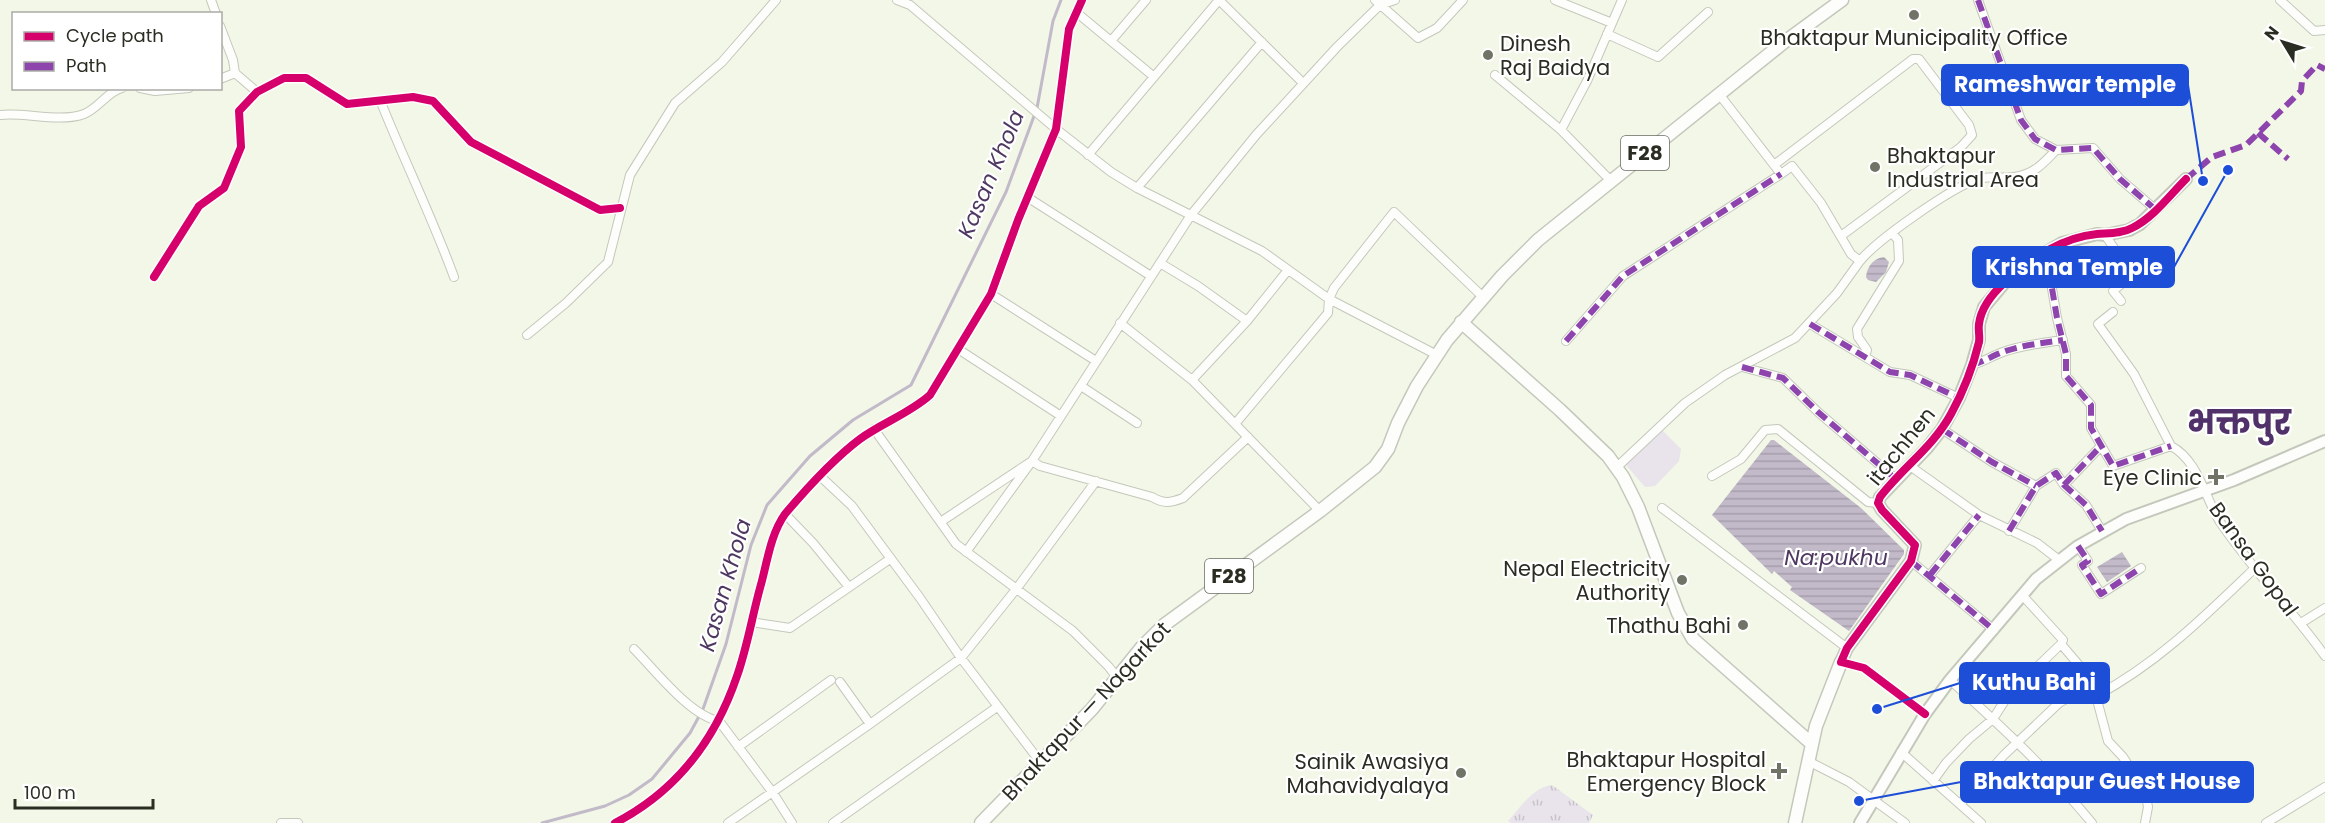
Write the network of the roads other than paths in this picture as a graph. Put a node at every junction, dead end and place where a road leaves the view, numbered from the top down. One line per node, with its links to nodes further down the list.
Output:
1 (776, 0): 43 (street)
2 (897, 0): 33 (street)
3 (1082, 0): 13 (street)
4 (1146, 0): 19 (street)
5 (1395, 0): 12 (street)
6 (1463, 0): 12 (street)
7 (1556, 0): 15 (street)
8 (1622, 0): 15 (street)
9 (1842, 0): 30 (main road, F28)
10 (1978, 0): 35 (street)
11 (2280, 0): 16 (street)
12 (1377, 3): 25 (street)
13 (1076, 12): 19 (street); 33 (street)
14 (1708, 12): 18 (street)
15 (1611, 23): 18 (street)
16 (2325, 30)
17 (222, 31): 21 (street)
18 (1607, 34): 34 (street)
19 (1111, 41): 23 (street)
20 (1262, 42): 23 (street); 25 (street); 41 (street)
21 (235, 73): 24 (street); 29 (street)
22 (1495, 75): 34 (street)
23 (1153, 76): 36 (street)
24 (222, 78)
25 (1303, 83): 45 (street)
26 (117, 90): 32 (street)
27 (150, 90): 28 (street)
28 (166, 90)
29 (257, 92): 31 (street); 55 (street)
30 (1719, 94): 37 (street); 40 (main road, F28)
31 (380, 100): 43 (street); 54 (street)
32 (0, 115)
33 (1056, 129): 36 (street); 42 (street)
34 (1561, 130): 40 (street)
35 (2056, 150): 44 (street); 46 (street)
36 (1088, 154): 41 (street)
37 (1774, 165): 38 (street); 48 (street)
38 (1781, 174): 48 (street); 67 (street)
39 (2186, 179): 44 (street, itachhen)
40 (1610, 180): 57 (main road, F28)
41 (1137, 188): 45 (street)
42 (1027, 197): 53 (street); 56 (street)
43 (620, 208): 65 (street)
44 (2156, 210): 47 (street, itachhen)
45 (1191, 215): 51 (street); 52 (street)
46 (1892, 233): 50 (street); 70 (street)
47 (2105, 235): 49 (street, itachhen); 59 (street)
48 (1841, 237): 50 (street)
49 (2046, 253): 66 (street); 72 (street, itachhen)
50 (1860, 261): 64 (street)
51 (1160, 263): 53 (street); 61 (street)
52 (1288, 270): 58 (street); 61 (street)
53 (1151, 276): 63 (street)
54 (454, 277)
55 (154, 278)
56 (992, 294): 68 (street); 71 (street)
57 (1483, 297): 58 (street); 62 (main road, F28)
58 (1329, 299): 69 (street); 79 (street)
59 (2121, 301)
60 (2114, 312): 85 (street, Bansa Gopal)
61 (1247, 321): 74 (street)
62 (1461, 322): 69 (main road, Bhaktapur — Nagarkot / F28); 88 (main road)
63 (1120, 323): 71 (street); 74 (street)
64 (1810, 324): 70 (street); 73 (street)
65 (526, 335)
66 (2063, 340): 72 (street); 84 (street)
67 (1566, 341)
68 (958, 349): 77 (street); 80 (street)
69 (1437, 355): 98 (main road, Bhaktapur — Nagarkot / F28)
70 (1865, 357): 76 (street)
71 (1096, 361): 75 (street)
72 (1972, 365): 76 (street, itachhen)
73 (1742, 367): 88 (street); 91 (street)
74 (1192, 380): 79 (street)
75 (1081, 386): 77 (street); 78 (street)
76 (1959, 398): 81 (street, itachhen)
77 (1061, 416): 86 (street)
78 (1137, 423)
79 (1235, 424): 82 (street)
80 (874, 429): 89 (street); 101 (street)
81 (1942, 429): 87 (street, itachhen); 94 (street)
82 (1248, 437): 92 (street); 98 (street)
83 (2325, 441): 95 (street)
84 (2101, 446): 85 (street); 93 (street)
85 (2171, 446): 95 (street, Bansa Gopal)
86 (1032, 460): 92 (street); 101 (street); 105 (street)
87 (1910, 466): 91 (street, itachhen); 100 (street)
88 (1617, 467): 136 (main road)
89 (820, 476): 99 (street); 106 (street)
90 (1712, 476): 96 (street)
91 (1897, 480): 96 (street, itachhen)
92 (1096, 481): 113 (street)
93 (2064, 485): 94 (street); 103 (street)
94 (2036, 486): 102 (street)
95 (2205, 491): 103 (street); 109 (street, Bansa Gopal)
96 (1878, 503): 107 (street, itachhen)
97 (1662, 508): 121 (street)
98 (1320, 511): 125 (main road, Bhaktapur — Nagarkot / F28)
99 (785, 514): 112 (street); 116 (street)
100 (1979, 515): 102 (street); 111 (street)
101 (942, 521): 105 (street)
102 (2009, 531): 108 (street)
103 (2102, 531): 104 (street)
104 (2078, 546): 108 (street); 110 (street)
105 (966, 552): 113 (street)
106 (890, 559): 112 (street); 123 (street)
107 (1911, 561): 111 (street); 121 (street)
108 (2059, 561): 114 (street)
109 (2256, 567): 117 (street, Bansa Gopal); 129 (street)
110 (2141, 568)
111 (1930, 575): 118 (street)
112 (849, 587): 116 (street)
113 (1017, 588): 123 (street); 125 (street)
114 (2023, 596): 118 (street); 119 (street)
115 (2325, 608): 117 (street)
116 (751, 622): 133 (street)
117 (2301, 623): 122 (street, Bansa Gopal)
118 (1994, 630): 127 (street)
119 (2061, 644): 129 (street); 132 (street)
120 (634, 648): 133 (street)
121 (1847, 648): 124 (street)
122 (2325, 656)
123 (961, 658): 130 (street); 134 (street)
124 (1841, 662): 131 (street); 136 (main road)
125 (1118, 679): 140 (main road, Bhaktapur — Nagarkot / F28)
126 (831, 680): 137 (street)
127 (1950, 680): 131 (street); 132 (street)
128 (840, 682): 134 (street)
129 (2095, 692): 135 (street); 158 (street)
130 (998, 707): 140 (street); 151 (street)
131 (1925, 714): 138 (street)
132 (1993, 719): 135 (street); 141 (street)
133 (719, 721): 137 (street); 148 (street)
134 (870, 724): 143 (street)
135 (2017, 742): 145 (street); 157 (street)
136 (1812, 744): 139 (main road)
137 (738, 747): 143 (street)
138 (1901, 752): 141 (street); 144 (street)
139 (1808, 761): 144 (street); 153 (main road)
140 (1041, 763): 152 (main road, Bhaktapur — Nagarkot / F28)
141 (1934, 781): 145 (street)
142 (2325, 786): 159 (street)
143 (773, 793): 149 (street); 150 (street)
144 (1873, 799): 154 (street); 155 (street)
145 (1960, 804): 156 (street)
146 (281, 823): 147 (street)
147 (298, 823)
148 (615, 823)
149 (728, 823)
150 (792, 823)
151 (833, 823)
152 (981, 823)
153 (1795, 823)
154 (1860, 823)
155 (1905, 823)
156 (1981, 823)
157 (2092, 823)
158 (2145, 823)
159 (2266, 823)

